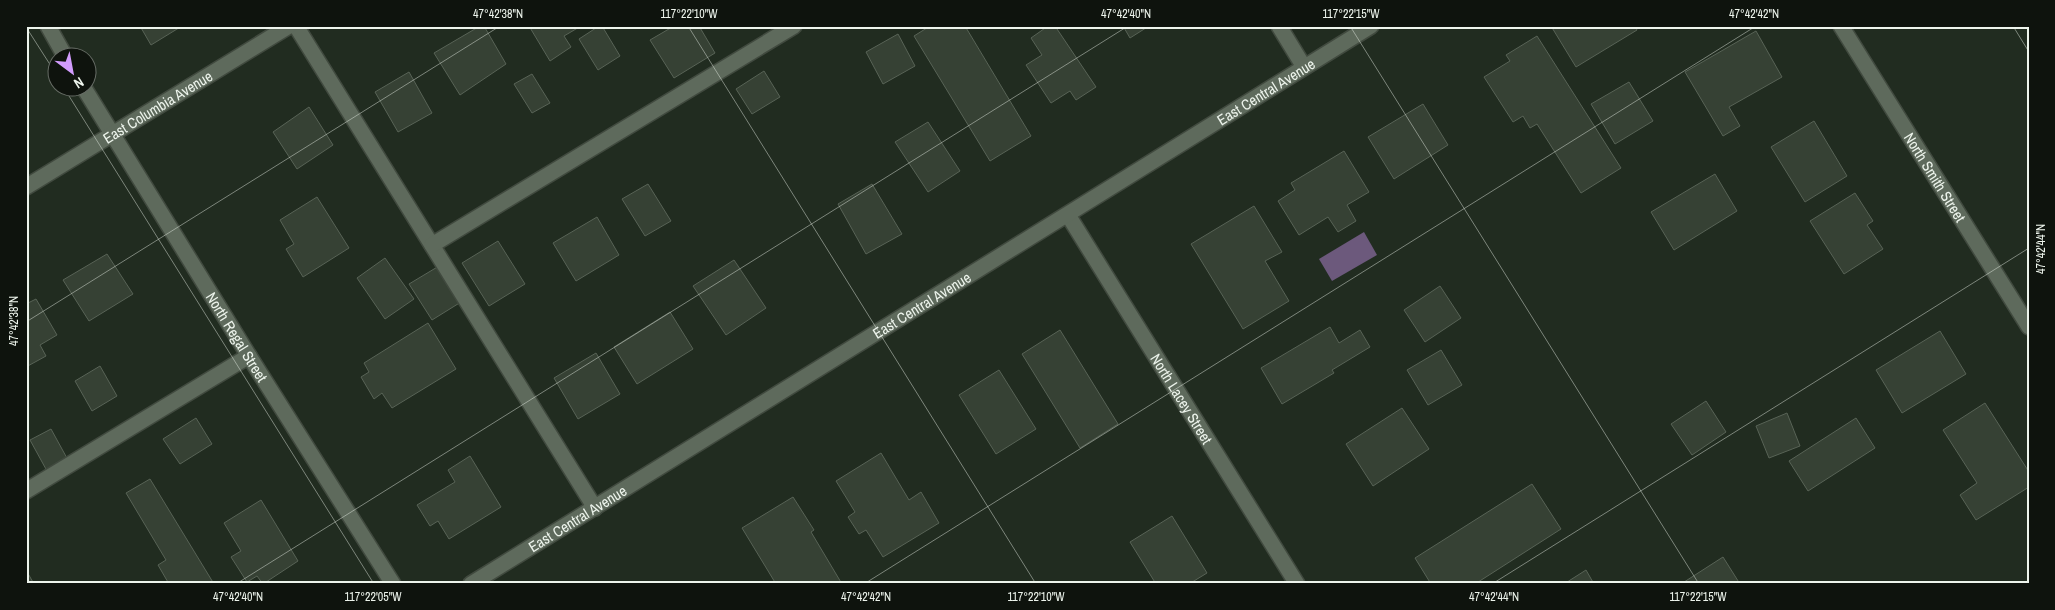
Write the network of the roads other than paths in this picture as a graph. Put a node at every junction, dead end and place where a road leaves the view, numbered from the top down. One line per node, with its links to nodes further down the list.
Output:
1 (48, 26): 8 (street)
2 (288, 26): 11 (street, East Columbia Avenue)
3 (296, 26): 14 (street)
4 (794, 26): 14 (street)
5 (1279, 26): 9 (street)
6 (1370, 26): 9 (street, East Central Avenue)
7 (1841, 26): 15 (street, North Smith Street)
8 (60, 48)
9 (1304, 67): 13 (street, East Central Avenue)
10 (90, 98): 11 (street, North Regal Street)
11 (113, 135): 12 (street, East Columbia Avenue); 16 (street, North Regal Street)
12 (26, 187)
13 (1068, 215): 18 (street, East Central Avenue); 21 (street, North Lacey Street)
14 (432, 245): 18 (street)
15 (2029, 327)
16 (249, 356): 17 (street); 19 (street, North Regal Street)
17 (26, 491)
18 (595, 508): 20 (street, East Central Avenue)
19 (393, 584)
20 (471, 584)
21 (1297, 584)

